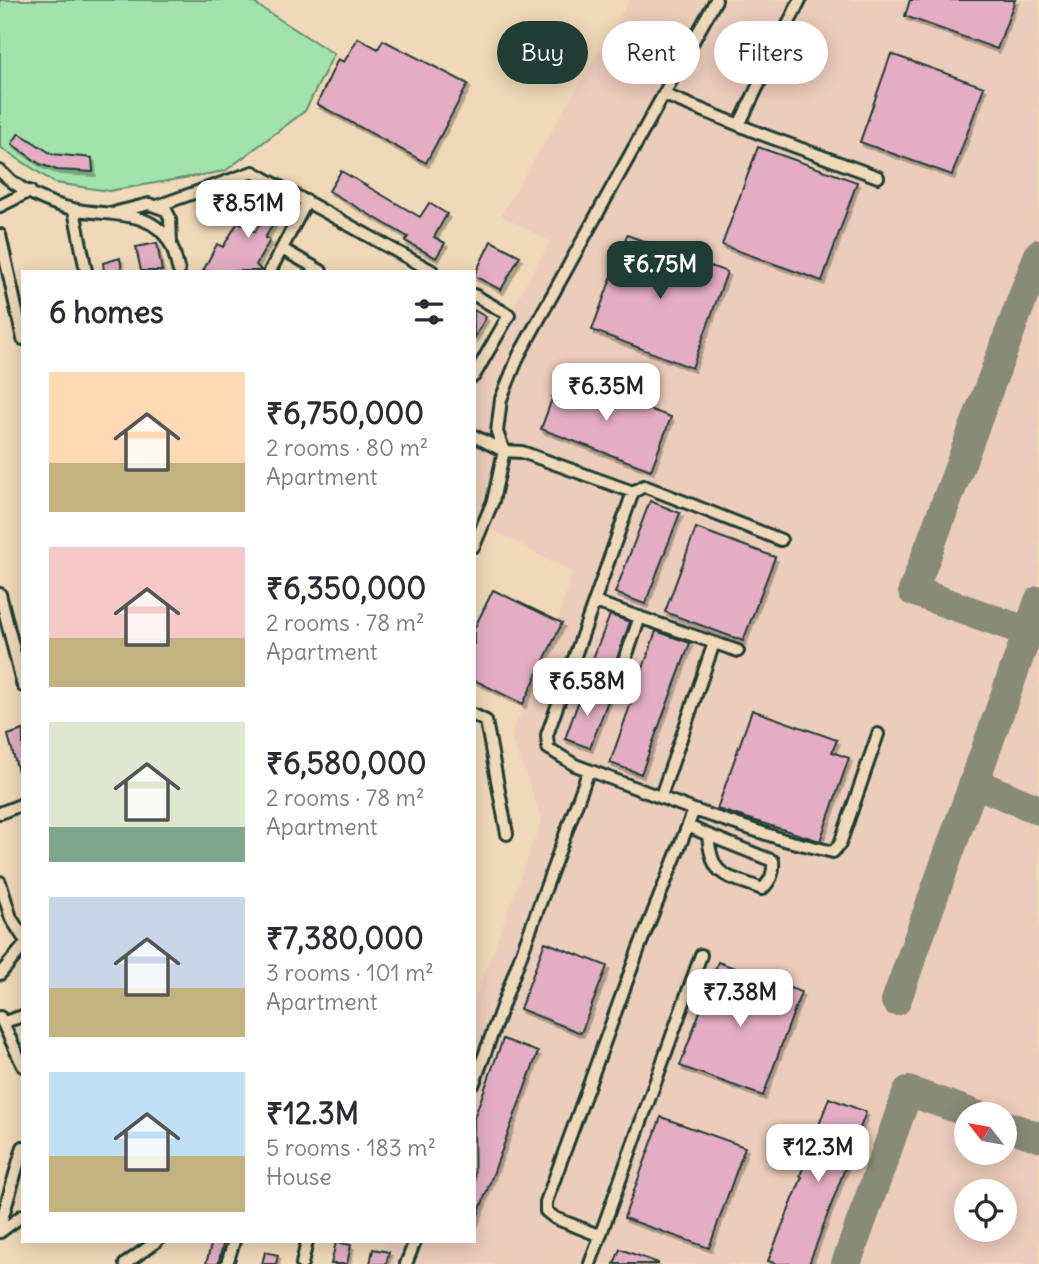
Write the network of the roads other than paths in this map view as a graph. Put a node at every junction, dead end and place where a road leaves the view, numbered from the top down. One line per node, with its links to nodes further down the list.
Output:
1 (716, 0): 3 (street)
2 (800, 0): 4 (street)
3 (666, 95): 4 (street); 27 (street)
4 (739, 125): 6 (street)
5 (0, 172): 7 (street)
6 (878, 177)
7 (30, 191): 9 (street); 11 (street)
8 (307, 201): 10 (street); 15 (street); 20 (street)
9 (0, 206)
10 (156, 206): 12 (street); 14 (street)
11 (74, 209): 12 (street); 16 (street)
12 (115, 213): 14 (street)
13 (0, 236): 22 (street)
14 (171, 244): 17 (street)
15 (282, 249): 18 (street); 19 (street)
16 (86, 270)
17 (178, 270)
18 (271, 270)
19 (319, 270)
20 (430, 270)
21 (476, 296): 25 (street)
22 (14, 301): 23 (street); 24 (street)
23 (0, 303)
24 (21, 332)
25 (476, 373)
26 (476, 437): 27 (street)
27 (504, 451): 28 (street); 30 (street)
28 (633, 492): 29 (street); 32 (street)
29 (781, 540)
30 (476, 541)
31 (0, 594): 37 (street)
32 (595, 602): 33 (street); 36 (street)
33 (640, 617): 34 (street); 36 (street)
34 (713, 643): 35 (street); 41 (street)
35 (738, 651)
36 (568, 676): 40 (street)
37 (21, 678)
38 (476, 716): 46 (street)
39 (878, 734): 43 (street)
40 (589, 770): 41 (street); 56 (street)
41 (661, 796): 43 (street)
42 (21, 805): 44 (street)
43 (694, 810): 45 (street)
44 (0, 813)
45 (688, 826): 47 (street); 61 (street)
46 (507, 834)
47 (708, 835): 47 (street)
48 (0, 882): 49 (street)
49 (21, 934)
50 (21, 949): 52 (street)
51 (701, 956): 61 (street)
52 (0, 974)
53 (21, 1016): 54 (street)
54 (2, 1019): 55 (street)
55 (21, 1062)
56 (476, 1078)
57 (21, 1154): 59 (street)
58 (21, 1216): 60 (street)
59 (0, 1226)
60 (0, 1232)
61 (598, 1235): 71 (street)
62 (155, 1243): 66 (street)
63 (233, 1243): 68 (street)
64 (307, 1243): 69 (street)
65 (414, 1243): 70 (street)
66 (143, 1259): 67 (street)
67 (125, 1264)
68 (227, 1264)
69 (302, 1264)
70 (406, 1264)
71 (590, 1264)

